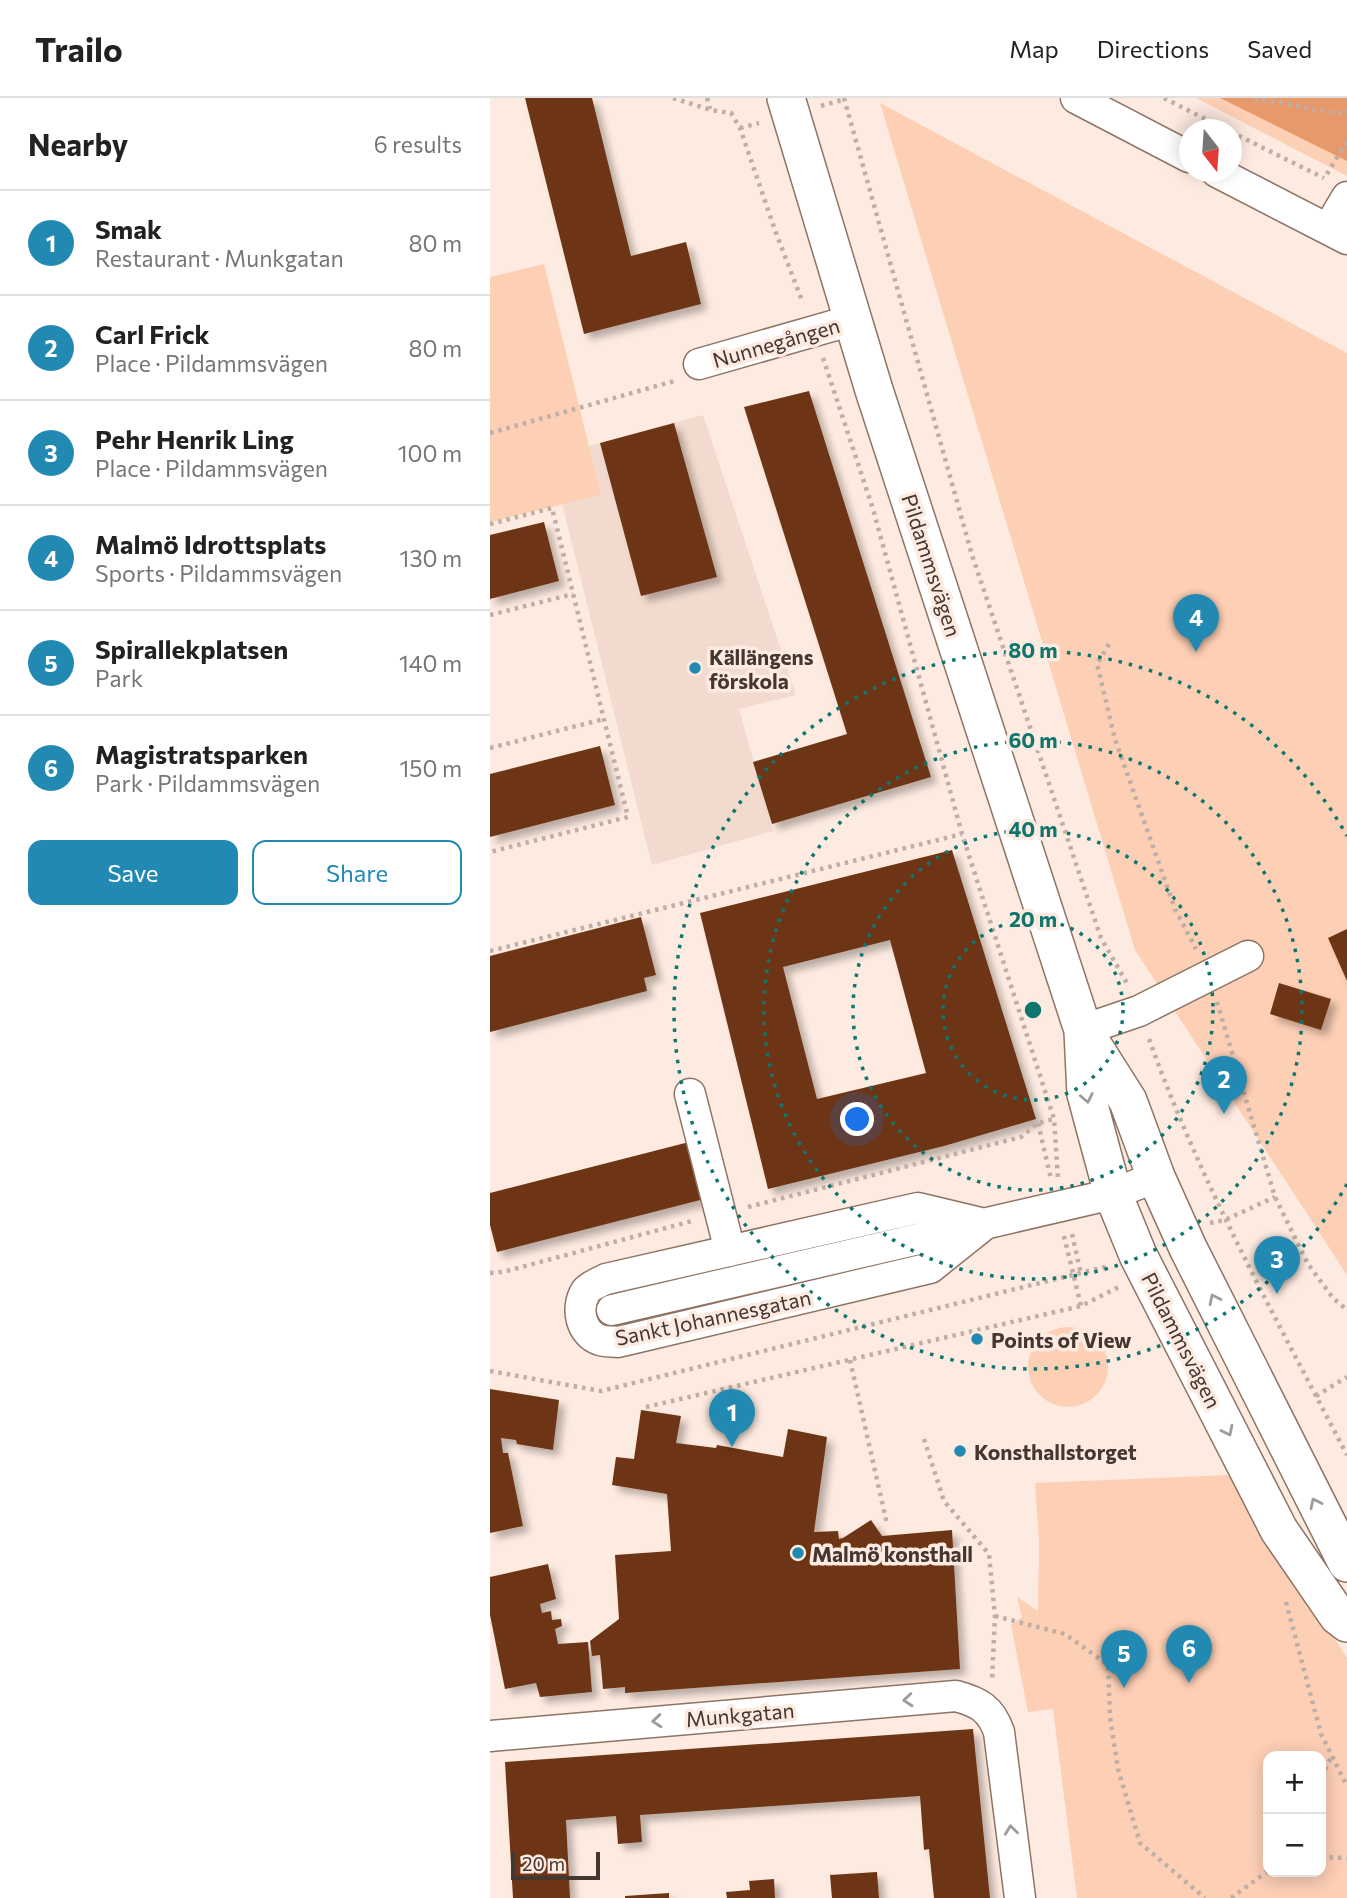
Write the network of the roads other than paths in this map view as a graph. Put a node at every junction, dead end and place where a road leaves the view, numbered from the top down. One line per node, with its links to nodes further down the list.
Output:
1 (786, 98): 7 (main road, Pildammsvägen)
2 (1076, 98): 3 (street)
3 (1179, 152)
4 (1237, 182): 6 (street)
5 (1347, 197): 6 (street)
6 (1338, 234)
7 (853, 320): 8 (street, Nunnegången); 10 (main road, Pildammsvägen)
8 (699, 364)
9 (1248, 956): 10 (street)
10 (1083, 1030): 12 (main road, Pildammsvägen); 13 (main road, Pildammsvägen, one-way to 13)
11 (690, 1094): 15 (street)
12 (1156, 1177): 13 (street, Sankt Johannesgatan); 17 (main road, Pildammsvägen, one-way to 12)
13 (1112, 1194): 14 (street, Sankt Johannesgatan); 18 (main road, Pildammsvägen, one-way to 18)
14 (985, 1224): 15 (street, Sankt Johannesgatan); 15 (street, Sankt Johannesgatan); 16 (street)
15 (730, 1251)
16 (612, 1310)
17 (1343, 1549)
18 (1347, 1623)
19 (490, 1736): 20 (street, Munkgatan, one-way to 19)
20 (1020, 1898)

